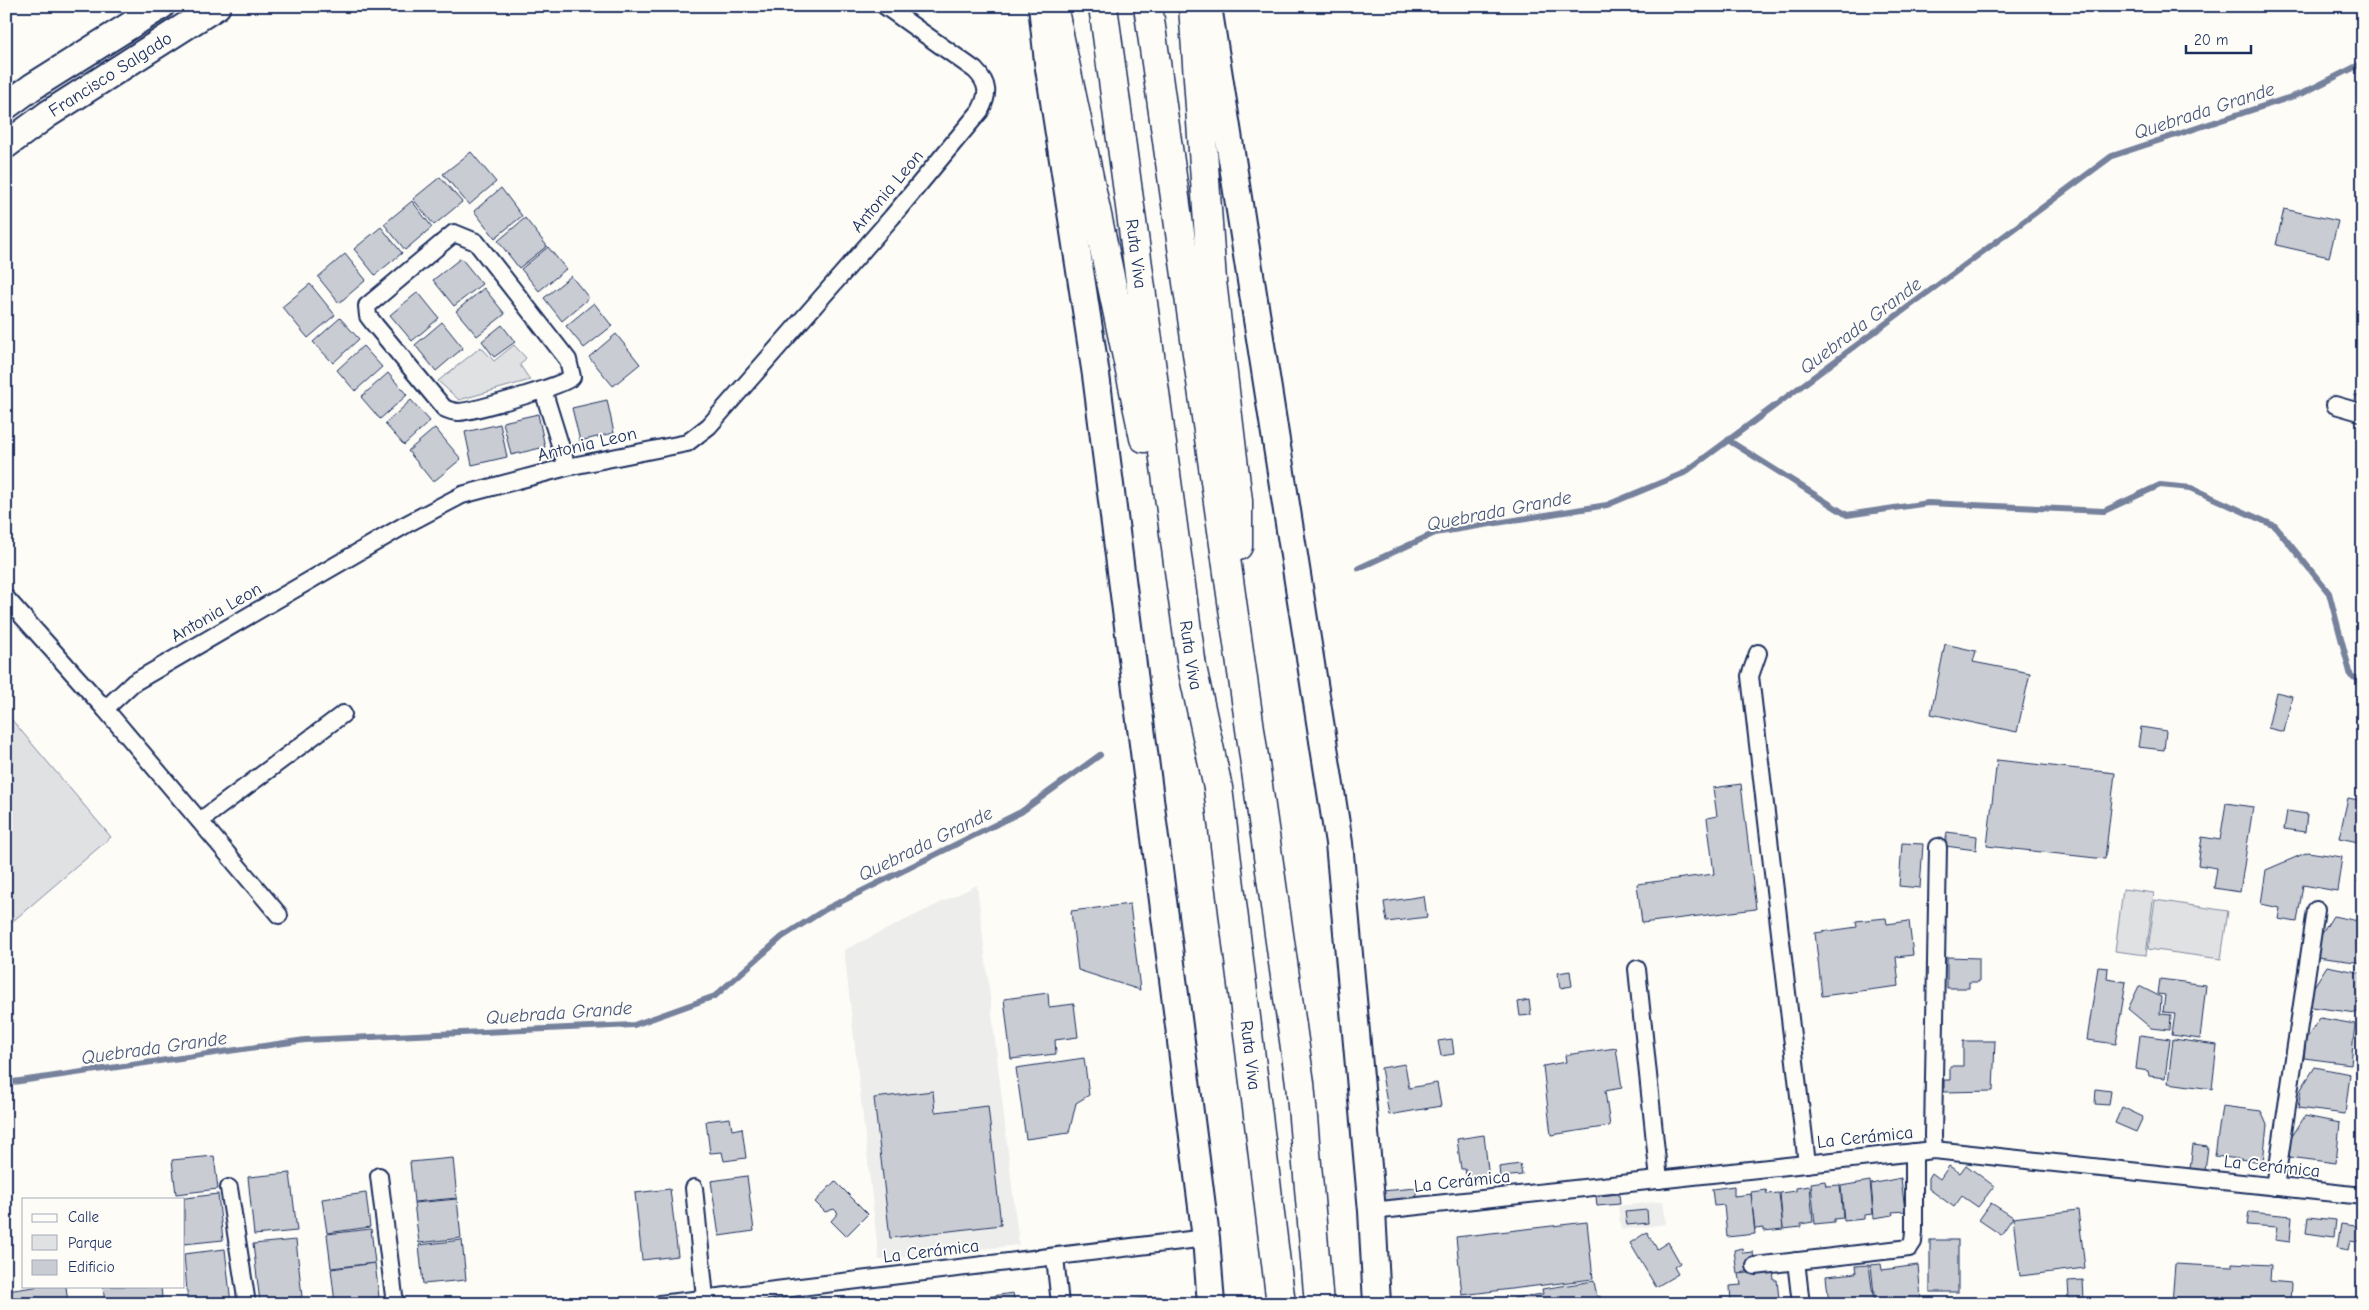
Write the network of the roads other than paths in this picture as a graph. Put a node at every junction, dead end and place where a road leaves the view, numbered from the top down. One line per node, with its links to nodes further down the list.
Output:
1 (161, 6): 10 (main road, Francisco Salgado)
2 (217, 6): 11 (main road, Francisco Salgado)
3 (885, 6): 15 (street, Antonia Leon)
4 (1042, 6): 37 (main road)
5 (1052, 6): 19 (highway)
6 (1103, 6): 19 (highway, Ruta Viva)
7 (1148, 6): 17 (highway)
8 (1193, 6): 17 (highway)
9 (1208, 6): 36 (main road)
10 (6, 106)
11 (6, 145)
12 (543, 390): 12 (street); 15 (street)
13 (2335, 405): 14 (street)
14 (2363, 413)
15 (567, 468): 20 (street, Antonia Leon)
16 (6, 598): 20 (street)
17 (1236, 638): 49 (highway)
18 (1758, 653): 29 (street)
19 (1192, 667): 48 (highway, Ruta Viva)
20 (105, 709): 22 (street)
21 (344, 714): 22 (street)
22 (200, 821): 25 (street)
23 (1938, 847): 27 (street)
24 (2316, 910): 32 (street)
25 (279, 915)
26 (1637, 969): 31 (street)
27 (1934, 1150): 28 (street, La Cerámica); 32 (street, La Cerámica)
28 (1914, 1152): 29 (street, La Cerámica); 39 (street)
29 (1807, 1164): 31 (street, La Cerámica)
30 (379, 1176): 44 (street)
31 (1659, 1180): 36 (street, La Cerámica)
32 (2275, 1187): 35 (street, La Cerámica)
33 (229, 1188): 43 (street)
34 (694, 1188): 41 (street)
35 (2363, 1196)
36 (1372, 1212): 50 (main road)
37 (1206, 1238): 38 (street, La Cerámica); 47 (main road)
38 (1054, 1257): 42 (street, La Cerámica); 46 (street)
39 (1796, 1261): 40 (street); 51 (street)
40 (1755, 1266)
41 (705, 1298): 42 (street, La Cerámica); 45 (street, La Cerámica)
42 (748, 1298)
43 (247, 1304)
44 (395, 1304)
45 (660, 1304)
46 (1060, 1304)
47 (1210, 1304)
48 (1281, 1304)
49 (1319, 1304)
50 (1378, 1304)
51 (1801, 1304)

